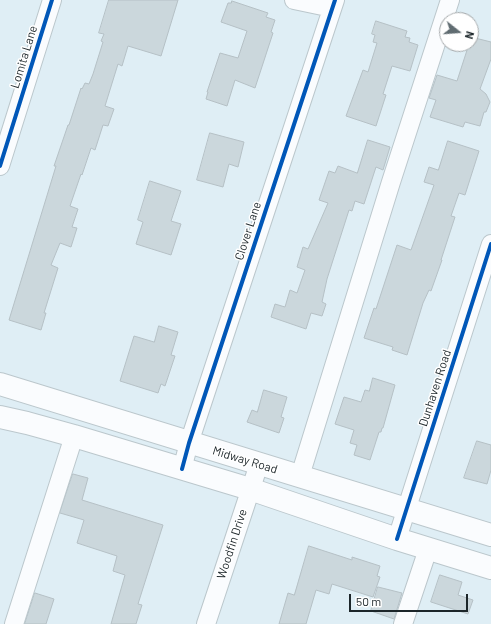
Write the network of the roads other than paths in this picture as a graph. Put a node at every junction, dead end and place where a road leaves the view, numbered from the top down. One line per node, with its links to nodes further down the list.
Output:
1 (52, 0): 5 (street, Lomita Lane)
2 (294, 0): 4 (street)
3 (450, 0): 13 (street)
4 (333, 4): 10 (street, Clover Lane)
5 (0, 166)
6 (491, 244): 15 (street, Dunhaven Road)
7 (0, 384): 10 (main road, Midway Road)
8 (0, 417): 9 (main road)
9 (74, 436): 12 (main road); 20 (street)
10 (189, 443): 11 (main road, Midway Road); 12 (street, Clover Lane)
11 (259, 464): 13 (main road, Midway Road); 14 (street, Woodfin Drive)
12 (182, 469): 14 (main road)
13 (300, 476): 15 (main road, Midway Road)
14 (250, 489): 17 (main road); 21 (street, Woodfin Drive)
15 (407, 509): 16 (main road, Midway Road); 17 (street, Dunhaven Road)
16 (491, 535)
17 (397, 539): 18 (main road)
18 (428, 548): 19 (main road); 22 (street)
19 (491, 568)
20 (14, 624)
21 (206, 624)
22 (403, 624)

